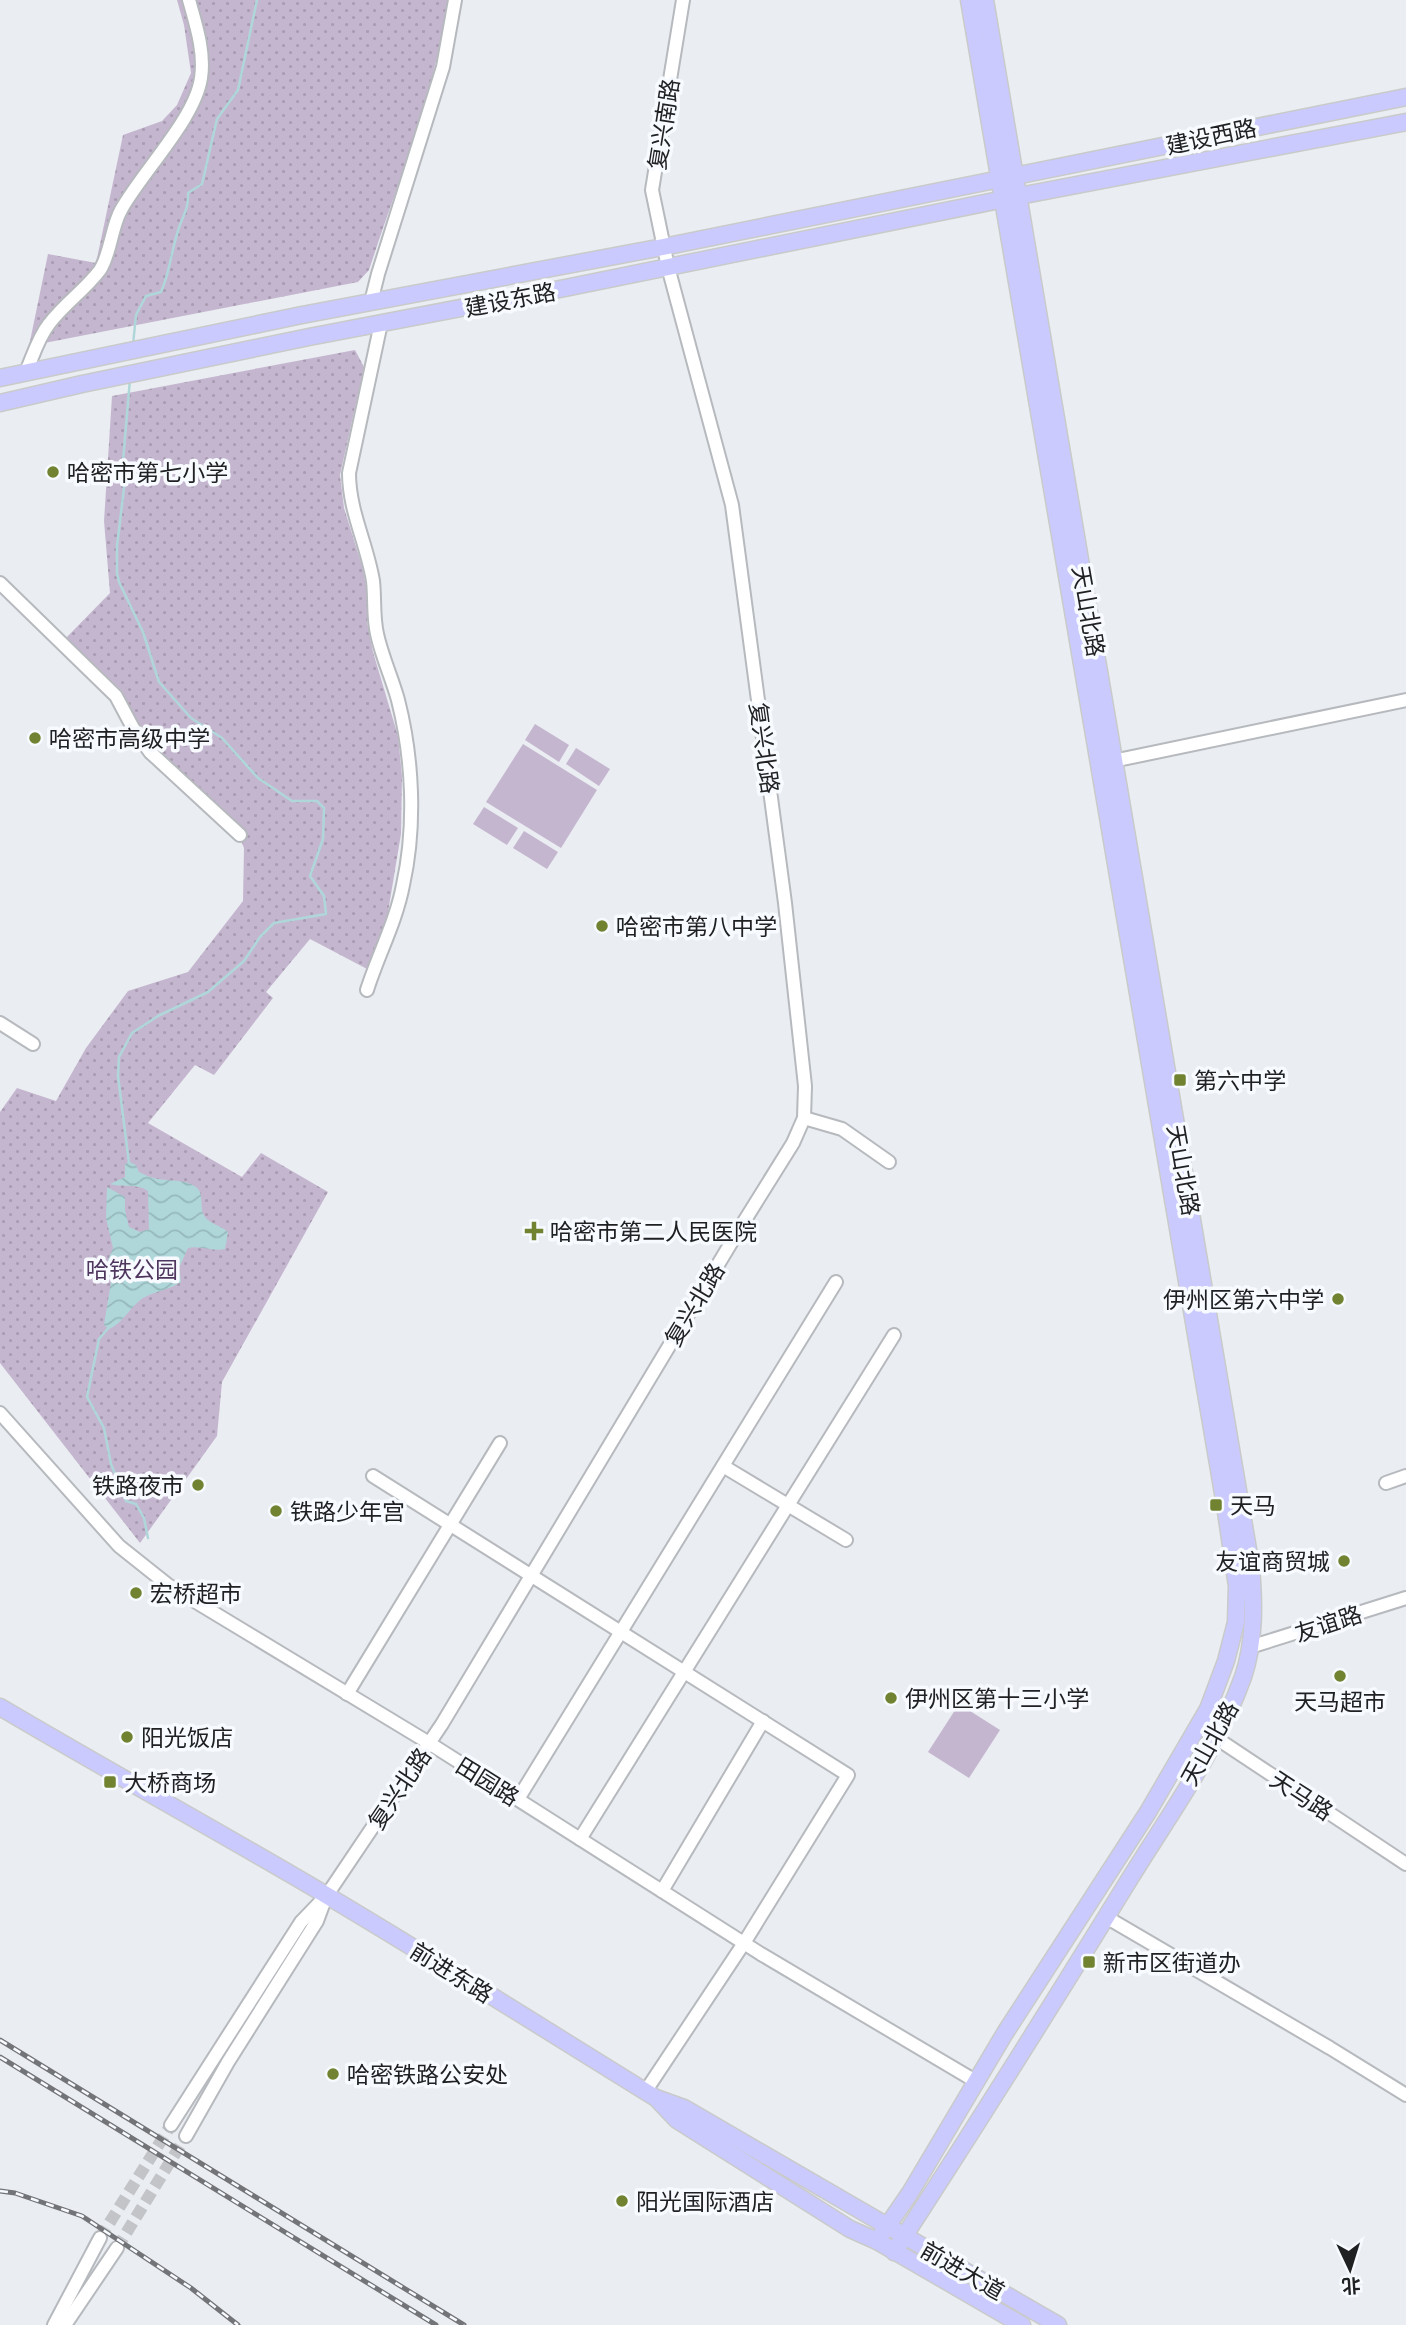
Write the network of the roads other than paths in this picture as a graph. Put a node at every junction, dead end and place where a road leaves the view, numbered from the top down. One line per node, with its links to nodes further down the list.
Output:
1 (189, 0): 14 (street)
2 (455, 0): 12 (street)
3 (683, 0): 10 (street, 复兴南路)
4 (968, 0): 8 (main road)
5 (985, 0): 8 (main road)
6 (1406, 97): 8 (main road, 建设西路)
7 (1406, 122): 9 (main road, 建设西路)
8 (1008, 178): 9 (main road); 10 (main road, 建设东路)
9 (1011, 198): 11 (main road, 建设东路); 19 (main road)
10 (663, 247): 11 (street, 复兴北路); 12 (main road, 建设东路)
11 (668, 267): 13 (main road, 建设东路); 24 (street, 复兴北路)
12 (371, 302): 14 (main road, 建设东路)
13 (381, 323): 16 (main road, 建设东路); 21 (street)
14 (26, 372): 15 (main road, 建设东路)
15 (0, 378)
16 (0, 403)
17 (0, 583): 20 (street)
18 (1406, 700): 19 (street)
19 (1107, 763): 40 (main road, 天山北路); 45 (main road)
20 (240, 835)
21 (367, 990)
22 (0, 1023): 23 (street)
23 (33, 1044)
24 (804, 1118): 25 (street); 37 (street, 复兴北路)
25 (889, 1162)
26 (836, 1282): 30 (street)
27 (894, 1335): 34 (street)
28 (0, 1413): 42 (street, 田园路)
29 (500, 1443): 35 (street)
30 (723, 1466): 34 (street); 39 (street)
31 (373, 1476): 35 (street)
32 (1406, 1476): 33 (street)
33 (1386, 1483)
34 (788, 1506): 36 (street); 41 (street)
35 (452, 1526): 37 (street); 42 (street)
36 (846, 1540)
37 (531, 1576): 39 (street); 47 (street, 复兴北路)
38 (1406, 1598): 40 (street, 友谊路)
39 (621, 1632): 41 (street); 48 (street)
40 (1250, 1647): 46 (main road, 天山北路)
41 (685, 1672): 44 (street); 49 (street)
42 (347, 1694): 47 (street, 田园路)
43 (0, 1707): 52 (main road, 前进东路)
44 (763, 1721): 51 (street); 54 (street)
45 (1198, 1726): 46 (street, 天马路); 55 (main road)
46 (1216, 1738): 50 (street, 天马路); 53 (main road, 天山北路)
47 (429, 1743): 48 (street, 田园路); 52 (street, 复兴北路)
48 (518, 1799): 49 (street, 田园路)
49 (580, 1839): 51 (street, 田园路)
50 (1406, 1864)
51 (662, 1891): 54 (street, 田园路)
52 (327, 1895): 56 (main road, 前进东路); 58 (street, 复兴北路); 59 (street)
53 (1106, 1917): 57 (street); 61 (main road, 天山北路)
54 (744, 1943): 55 (street, 田园路); 56 (street)
55 (977, 2082): 60 (main road)
56 (651, 2095): 60 (main road, 前进东路); 63 (main road)
57 (1406, 2095)
58 (171, 2125)
59 (186, 2136)
60 (887, 2226): 61 (main road, 前进东路); 63 (main road)
61 (905, 2236): 65 (main road, 天山北路); 69 (main road, 前进大道)
62 (100, 2238): 66 (street)
63 (877, 2241): 65 (main road)
64 (117, 2248): 67 (street)
65 (894, 2252): 68 (main road)
66 (54, 2325)
67 (65, 2325)
68 (1022, 2325)
69 (1058, 2325)

